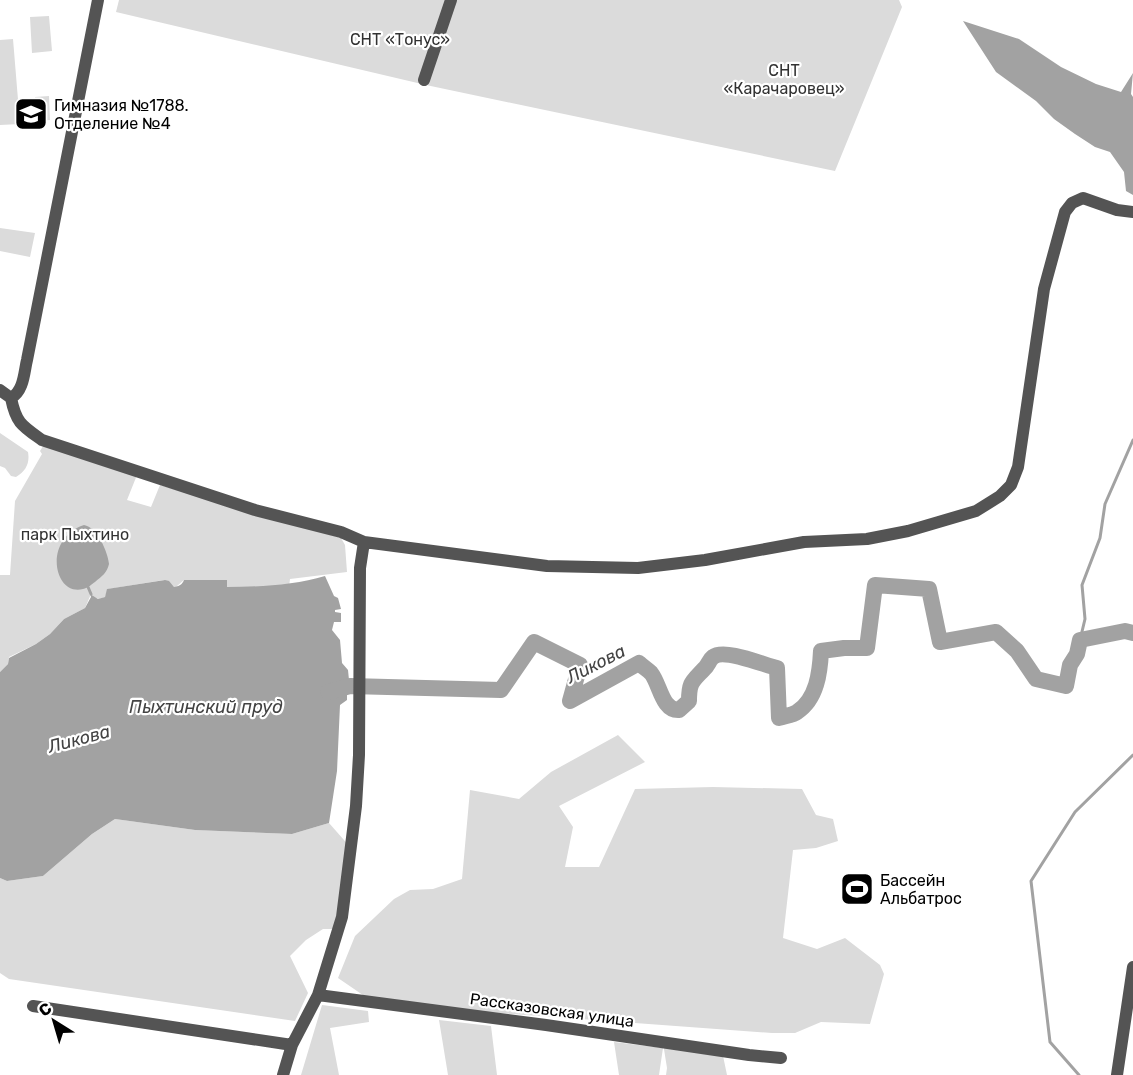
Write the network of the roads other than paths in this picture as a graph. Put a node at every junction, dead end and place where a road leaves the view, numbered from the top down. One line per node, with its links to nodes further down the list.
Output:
1 (98, 0): 6 (street)
2 (451, 0): 3 (street)
3 (424, 80)
4 (1133, 212): 7 (street)
5 (0, 390): 6 (street)
6 (11, 398): 7 (street)
7 (364, 542): 9 (street)
8 (1133, 967): 14 (street)
9 (318, 995): 11 (street); 12 (street, Рассказовская улица)
10 (33, 1006): 11 (street)
11 (292, 1045): 13 (street)
12 (781, 1058)
13 (283, 1075)
14 (1117, 1075)

